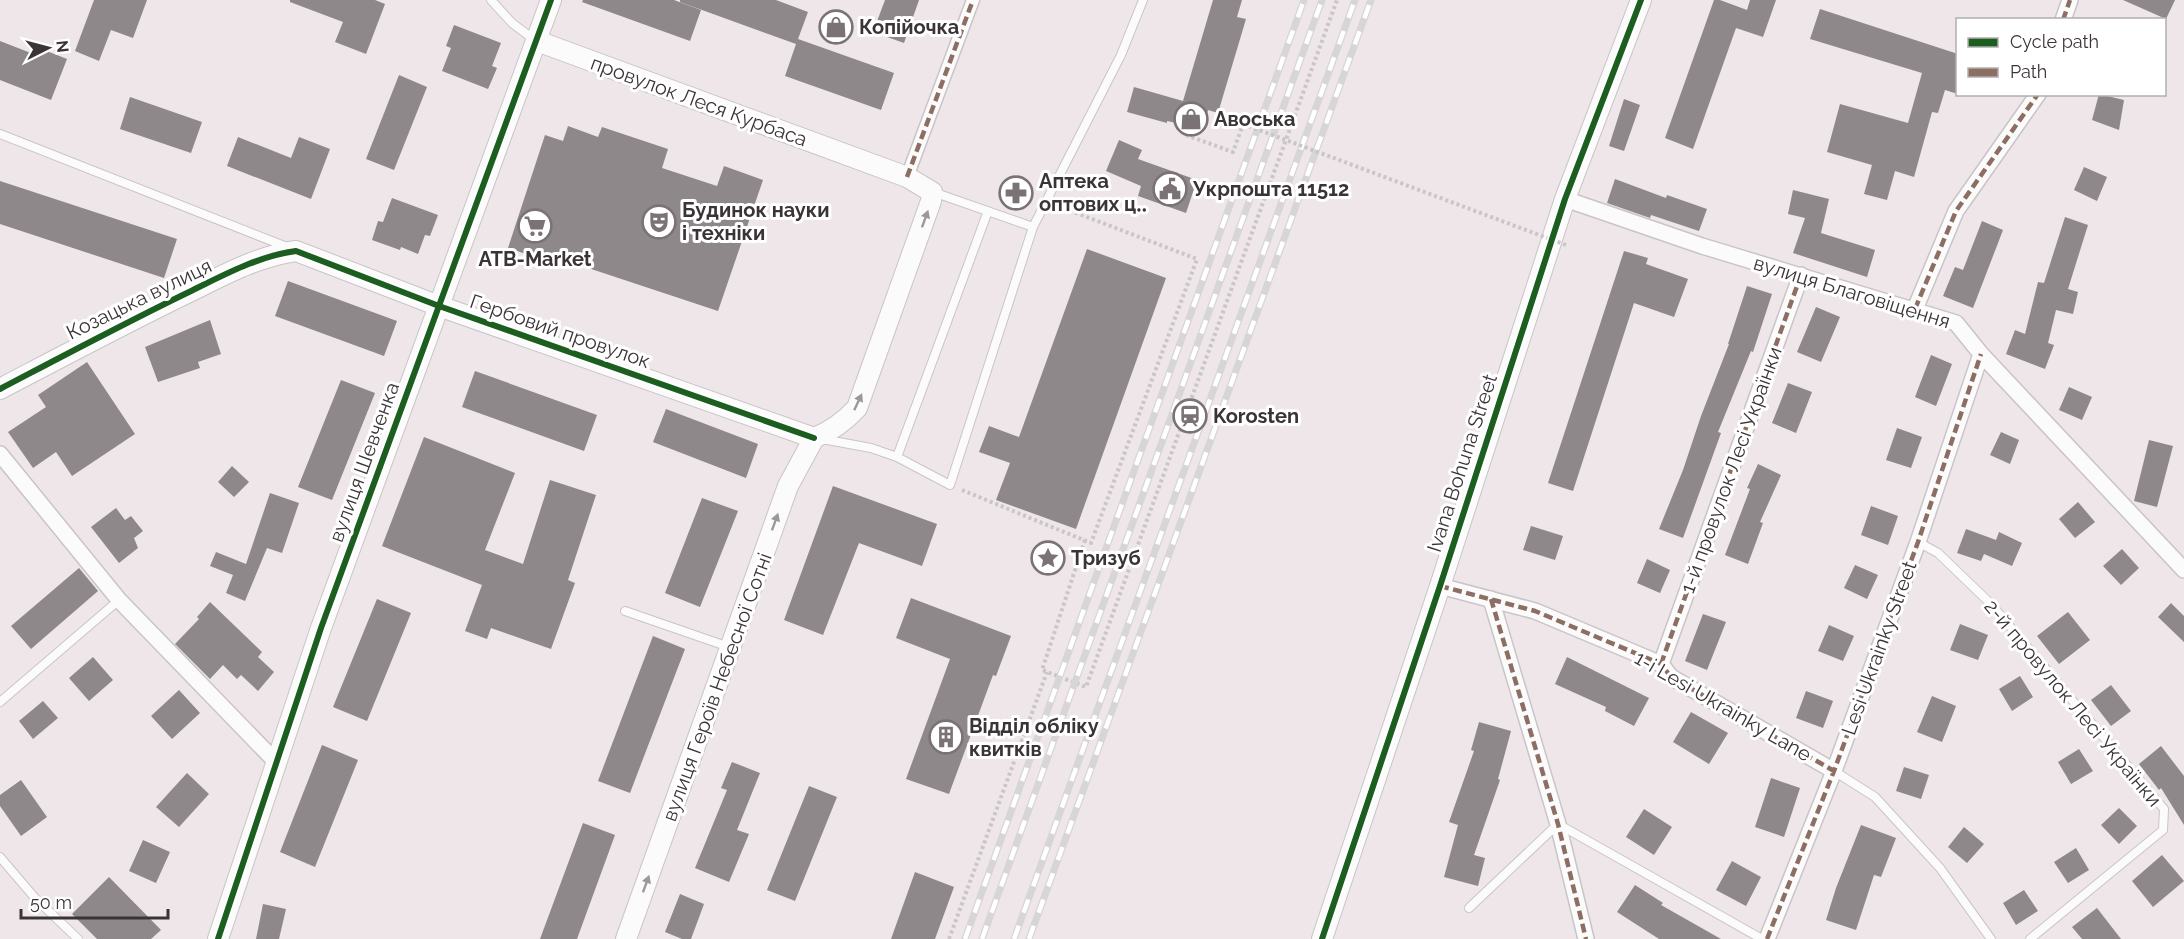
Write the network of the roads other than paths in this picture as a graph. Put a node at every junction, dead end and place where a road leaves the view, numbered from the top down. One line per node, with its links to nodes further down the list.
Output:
1 (490, 0): 8 (lane, провулок Леся Курбаса)
2 (551, 0): 8 (street, вулиця Шевченка)
3 (974, 0): 11 (street)
4 (1143, 0): 14 (lane)
5 (1641, 0): 12 (street, Ivana Bohuna Street)
6 (2070, 0): 7 (street)
7 (2065, 18)
8 (537, 41): 11 (street, провулок Леся Курбаса); 17 (street, вулиця Шевченка)
9 (2037, 96): 18 (street)
10 (0, 134): 15 (lane, Гербовий провулок)
11 (920, 184): 13 (lane); 21 (street, one-way to 11)
12 (1565, 199): 16 (street, вулиця Благовіщення); 26 (street, Ivana Bohuna Street)
13 (988, 211): 14 (lane); 23 (lane)
14 (1033, 227): 23 (lane)
15 (296, 251): 17 (street, Гербовий провулок); 20 (street, Козацька вулиця)
16 (1801, 275): 18 (street, вулиця Благовіщення); 31 (street, 1-й провулок Лесі Українки)
17 (439, 306): 21 (street, Гербовий провулок); 33 (street, вулиця Шевченка)
18 (1915, 309): 19 (street, вулиця Благовіщення)
19 (1981, 354): 24 (street, Lesi Ukrainky Street); 25 (street, вулиця Благовіщення)
20 (0, 389)
21 (814, 438): 23 (lane); 30 (street, вулиця Героїв Небесної Сотні, one-way to 21)
22 (0, 454): 28 (street)
23 (897, 457)
24 (1918, 542): 34 (street, Lesi Ukrainky Street); 46 (lane, 2-й провулок Лесі Українки)
25 (2184, 570)
26 (1440, 586): 27 (street, 1-i Lesi Ukrainky Lane); 41 (street, Ivana Bohuna Street)
27 (1491, 599): 31 (street, 1-i Lesi Ukrainky Lane); 35 (street)
28 (119, 600): 32 (lane); 33 (street)
29 (625, 611): 30 (lane)
30 (731, 647): 40 (street, вулиця Героїв Небесної Сотні, one-way to 30)
31 (1661, 664): 34 (street, 1-i Lesi Ukrainky Lane)
32 (0, 702)
33 (276, 762): 39 (street, вулиця Шевченка)
34 (1834, 771): 44 (street, Lesi Ukrainky Street); 45 (lane)
35 (1558, 824): 37 (lane); 42 (street); 43 (lane)
36 (0, 857): 38 (lane)
37 (1468, 908)
38 (78, 939)
39 (218, 939)
40 (626, 939)
41 (1322, 939)
42 (1586, 939)
43 (1762, 939)
44 (1767, 939)
45 (1991, 939)
46 (2030, 939)

